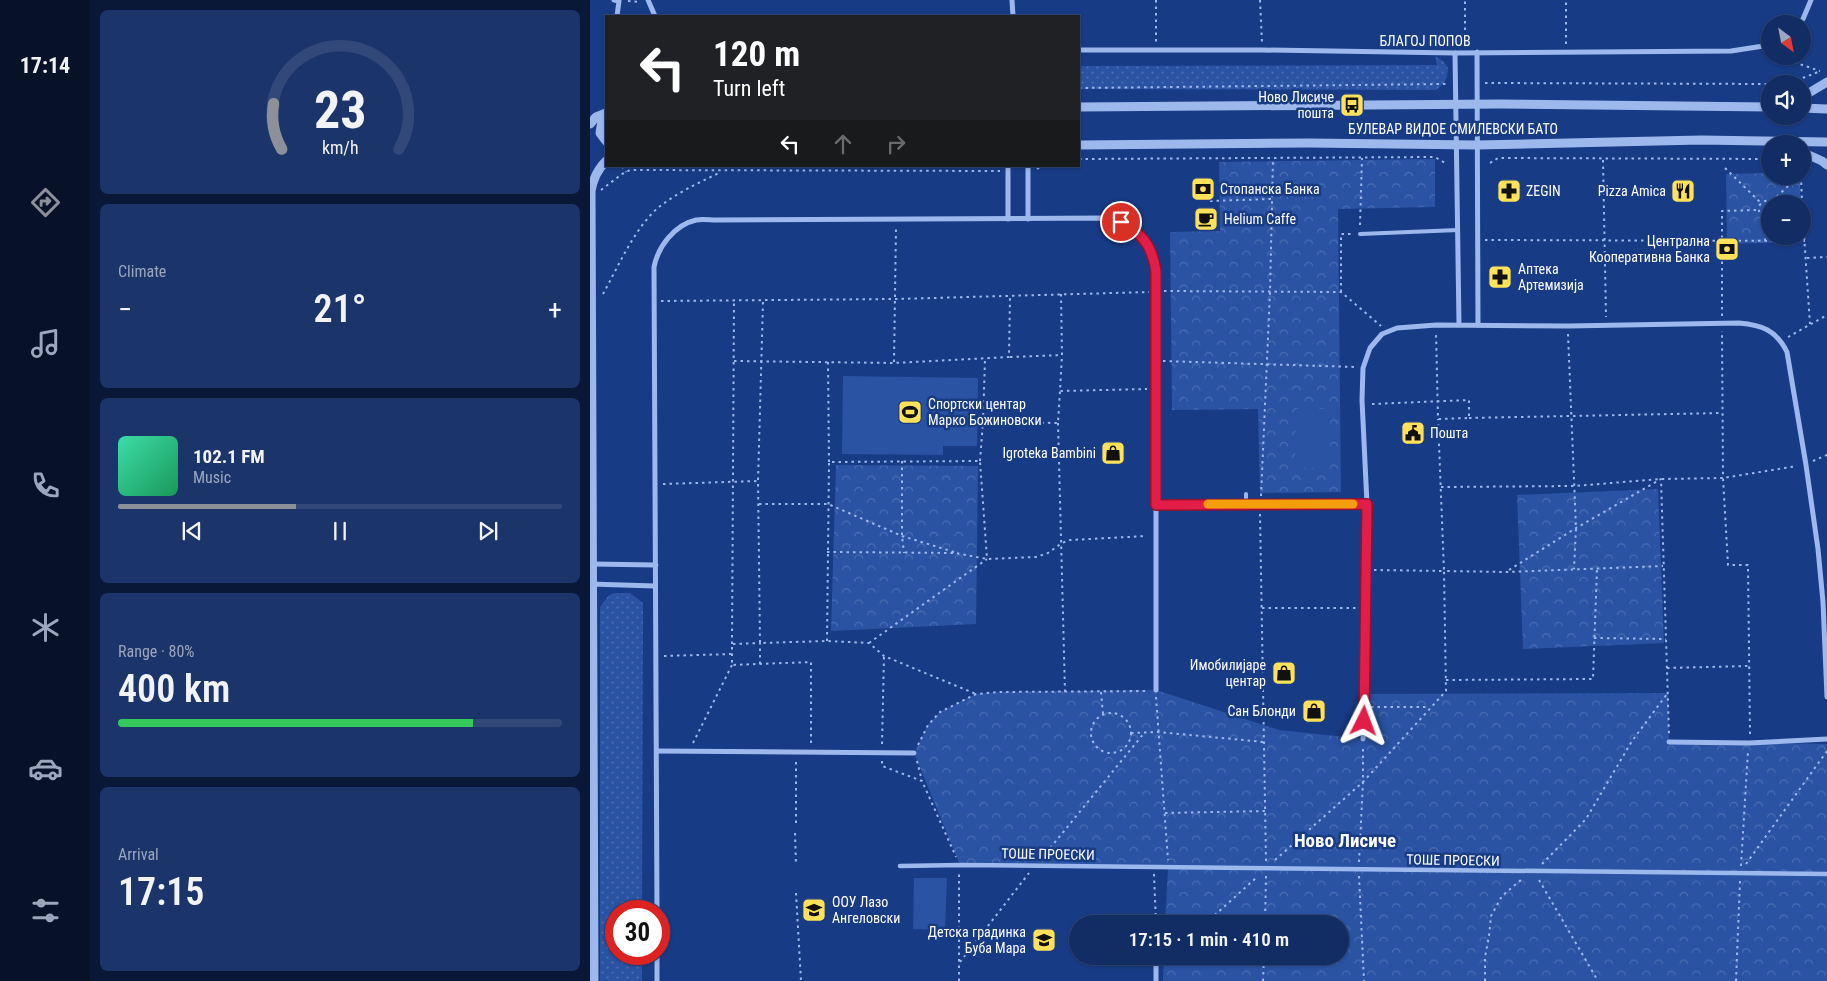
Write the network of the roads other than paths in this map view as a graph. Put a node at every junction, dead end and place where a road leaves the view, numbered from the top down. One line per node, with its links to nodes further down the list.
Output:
1 (617, 0): 5 (street)
2 (1012, 0): 7 (street)
3 (1811, 0): 8 (street)
4 (648, 1): 6 (street)
5 (618, 15)
6 (655, 15)
7 (1013, 15)
8 (1805, 15)
9 (1761, 46): 11 (street, БЛАГОЈ ПОПОВ)
10 (1080, 50): 12 (street, БЛАГОЈ ПОПОВ)
11 (1478, 52): 12 (street, БЛАГОЈ ПОПОВ); 16 (street)
12 (1455, 53): 15 (street)
13 (1827, 82): 14 (street)
14 (1811, 92)
15 (1456, 104): 16 (street, БУЛЕВАР ВИДОЕ СМИЛЕВСКИ БАТО); 17 (street, БУЛЕВАР ВИДОЕ СМИЛЕВСКИ БАТО); 28 (street)
16 (1477, 104): 18 (street, БУЛЕВАР ВИДОЕ СМИЛЕВСКИ БАТО); 30 (street)
17 (1080, 107)
18 (1761, 107)
19 (1811, 108): 20 (street)
20 (1827, 109)
21 (605, 114): 23 (street)
22 (605, 116): 24 (street)
23 (590, 124)
24 (605, 140)
25 (1761, 142): 30 (street, БУЛЕВАР ВИДОЕ СМИЛЕВСКИ БАТО)
26 (1811, 142): 27 (street, БУЛЕВАР ВИДОЕ СМИЛЕВСКИ БАТО)
27 (1827, 142)
28 (1457, 144): 29 (street, БУЛЕВАР ВИДОЕ СМИЛЕВСКИ БАТО); 30 (street, БУЛЕВАР ВИДОЕ СМИЛЕВСКИ БАТО); 38 (street)
29 (1080, 145)
30 (1477, 145): 41 (street)
31 (1811, 156): 33 (street)
32 (605, 162): 46 (street)
33 (1827, 165)
34 (1008, 167): 36 (street)
35 (1028, 167): 37 (street)
36 (1008, 219): 37 (street); 47 (street)
37 (1028, 219): 45 (street)
38 (1458, 230): 39 (lane); 40 (street)
39 (1360, 234)
40 (1459, 325): 41 (street); 44 (street)
41 (1478, 326): 51 (street)
42 (1246, 494): 43 (lane)
43 (1246, 504): 44 (street); 45 (street)
44 (1367, 504): 52 (street)
45 (1156, 505): 50 (street)
46 (591, 564): 47 (street); 48 (street)
47 (656, 565): 49 (street)
48 (591, 584): 49 (street); 62 (street)
49 (655, 586): 55 (street)
50 (1156, 690)
51 (1827, 697)
52 (1363, 739)
53 (1827, 739): 54 (street)
54 (1669, 742)
55 (657, 752): 56 (street); 59 (street)
56 (914, 753)
57 (900, 866): 58 (street, ТОШЕ ПРОЕСКИ)
58 (1827, 874)
59 (657, 900)
60 (657, 965): 63 (street)
61 (1156, 965): 64 (street)
62 (594, 981)
63 (657, 981)
64 (1156, 981)

